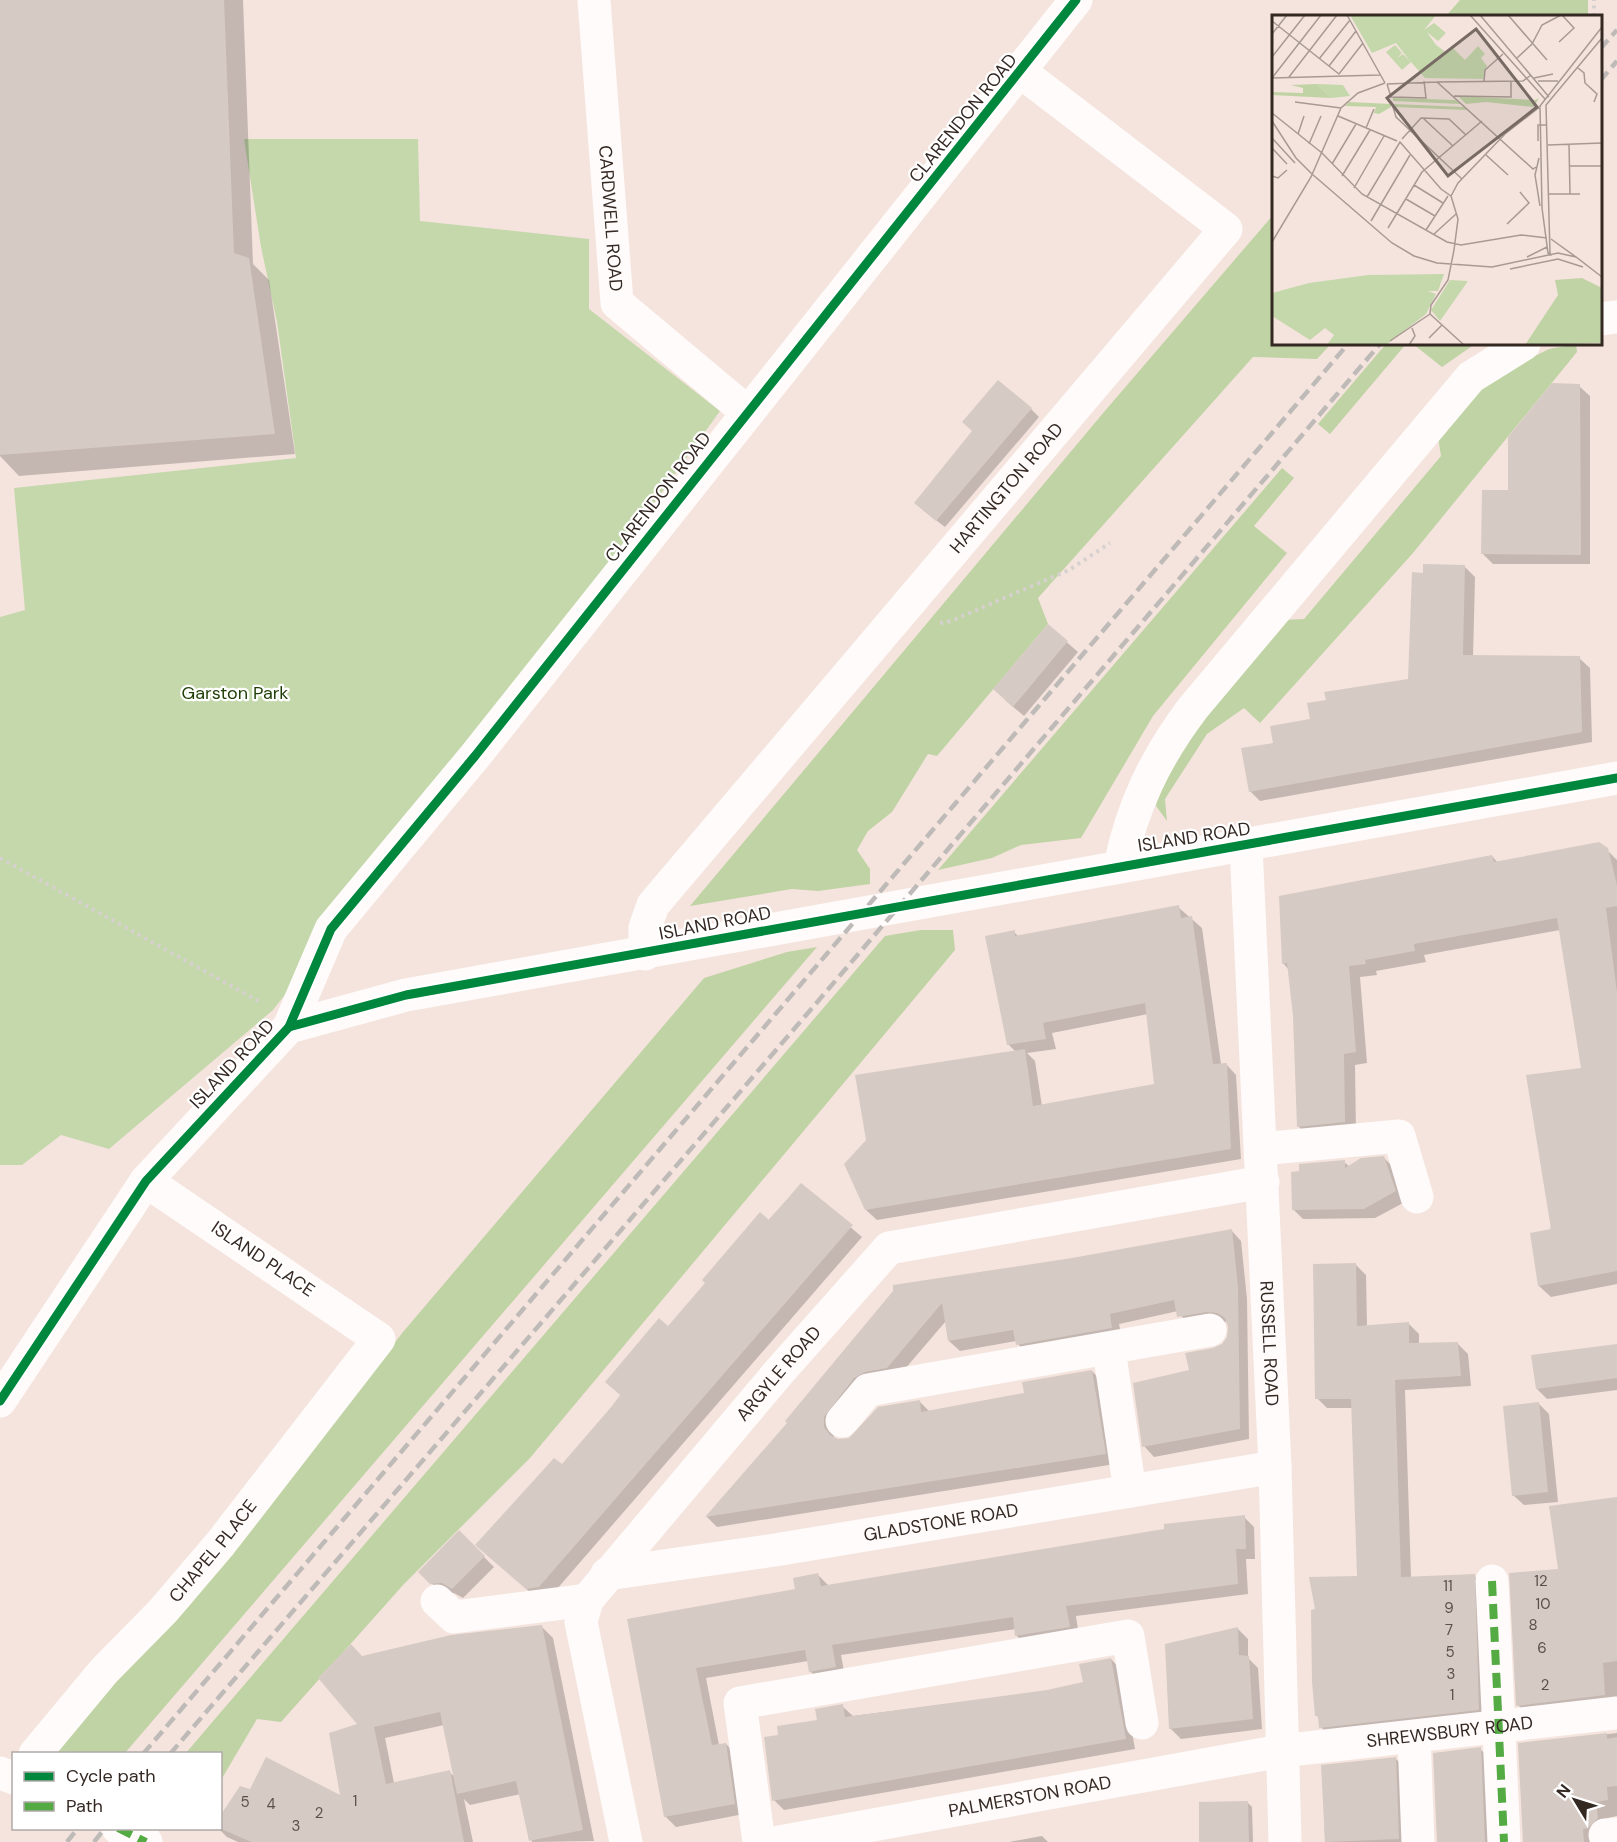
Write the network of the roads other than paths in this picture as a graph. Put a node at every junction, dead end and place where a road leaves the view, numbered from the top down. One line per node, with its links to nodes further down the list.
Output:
1 (594, 0): 7 (street, CARDWELL ROAD)
2 (1076, 0): 3 (street, CLARENDON ROAD)
3 (1021, 72): 7 (street, CLARENDON ROAD); 11 (street, HARTINGTON ROAD)
4 (1617, 317): 5 (street)
5 (1602, 319)
6 (1522, 345): 10 (street)
7 (747, 411): 12 (street, CLARENDON ROAD)
8 (1617, 778): 9 (street, ISLAND ROAD)
9 (1246, 846): 10 (street, ISLAND ROAD); 13 (street, RUSSELL ROAD)
10 (1120, 866): 11 (street, ISLAND ROAD)
11 (645, 954): 12 (street, ISLAND ROAD)
12 (291, 1024): 14 (street, ISLAND ROAD)
13 (1261, 1149): 15 (street, RUSSELL ROAD); 16 (street)
14 (146, 1181): 18 (street, ISLAND PLACE); 20 (street, ISLAND ROAD)
15 (1263, 1182): 22 (street, RUSSELL ROAD); 24 (street, ARGYLE ROAD)
16 (1417, 1197)
17 (1210, 1330): 19 (street)
18 (379, 1339): 33 (street, CHAPEL PLACE)
19 (1109, 1350): 21 (street); 23 (street)
20 (0, 1401)
21 (842, 1421)
22 (1275, 1467): 23 (street, GLADSTONE ROAD); 32 (street, RUSSELL ROAD)
23 (1130, 1491): 24 (street, GLADSTONE ROAD)
24 (607, 1574): 26 (street, ARGYLE ROAD)
25 (1492, 1581): 30 (street)
26 (587, 1600): 27 (street); 36 (street, ARGYLE ROAD)
27 (436, 1601)
28 (1617, 1713): 30 (street, SHREWSBURY ROAD)
29 (1142, 1723): 37 (street)
30 (1500, 1728): 31 (street, SHREWSBURY ROAD); 41 (street)
31 (1414, 1737): 32 (street, SHREWSBURY ROAD); 40 (street)
32 (1281, 1751): 38 (street, PALMERSTON ROAD); 39 (street, RUSSELL ROAD)
33 (37, 1752)
34 (122, 1830): 35 (street)
35 (146, 1842)
36 (626, 1842)
37 (759, 1842)
38 (779, 1842)
39 (1285, 1842)
40 (1418, 1842)
41 (1504, 1842)

